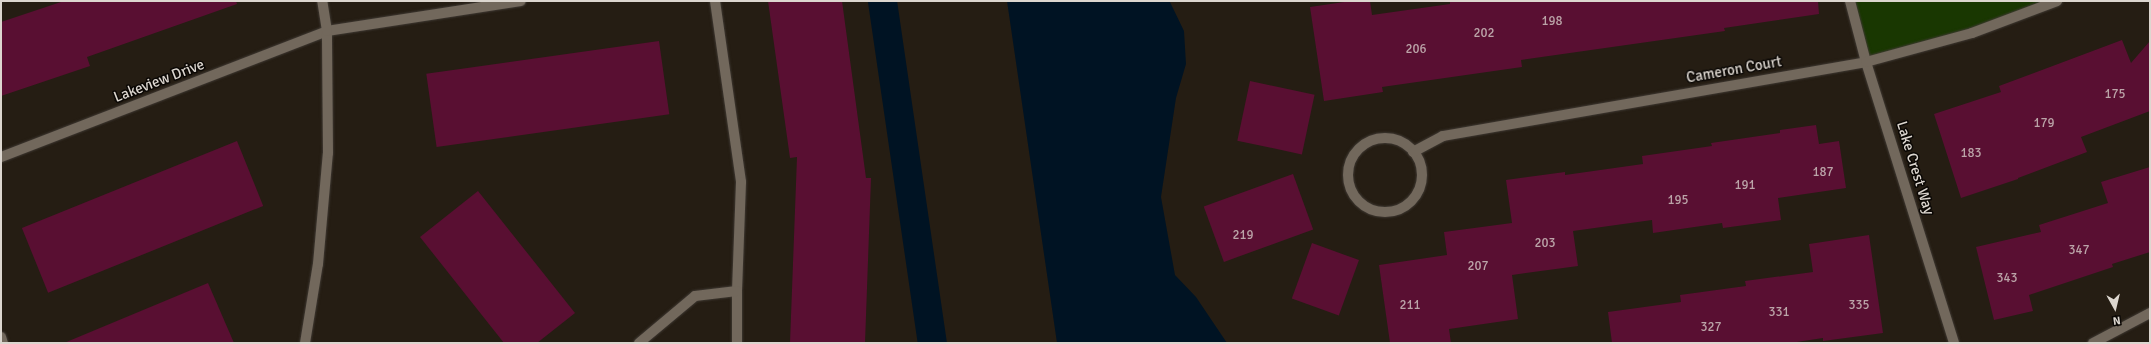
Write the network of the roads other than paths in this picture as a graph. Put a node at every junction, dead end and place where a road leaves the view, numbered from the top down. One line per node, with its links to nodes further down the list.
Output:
1 (322, 1): 6 (street)
2 (521, 1): 6 (street, Lakeview Drive)
3 (715, 1): 10 (street)
4 (1850, 1): 7 (street, Lake Crest Way)
5 (2057, 1): 7 (street, Cameron Court)
6 (327, 32): 9 (street, Lakeview Drive); 14 (street)
7 (1866, 62): 8 (street, Cameron Court); 17 (street, Lake Crest Way)
8 (1413, 152): 8 (street)
9 (1, 157)
10 (737, 291): 15 (street); 16 (street)
11 (2150, 313): 18 (street)
12 (1, 336): 13 (street)
13 (3, 343)
14 (304, 343)
15 (640, 343)
16 (737, 343)
17 (1954, 343)
18 (2093, 343)

